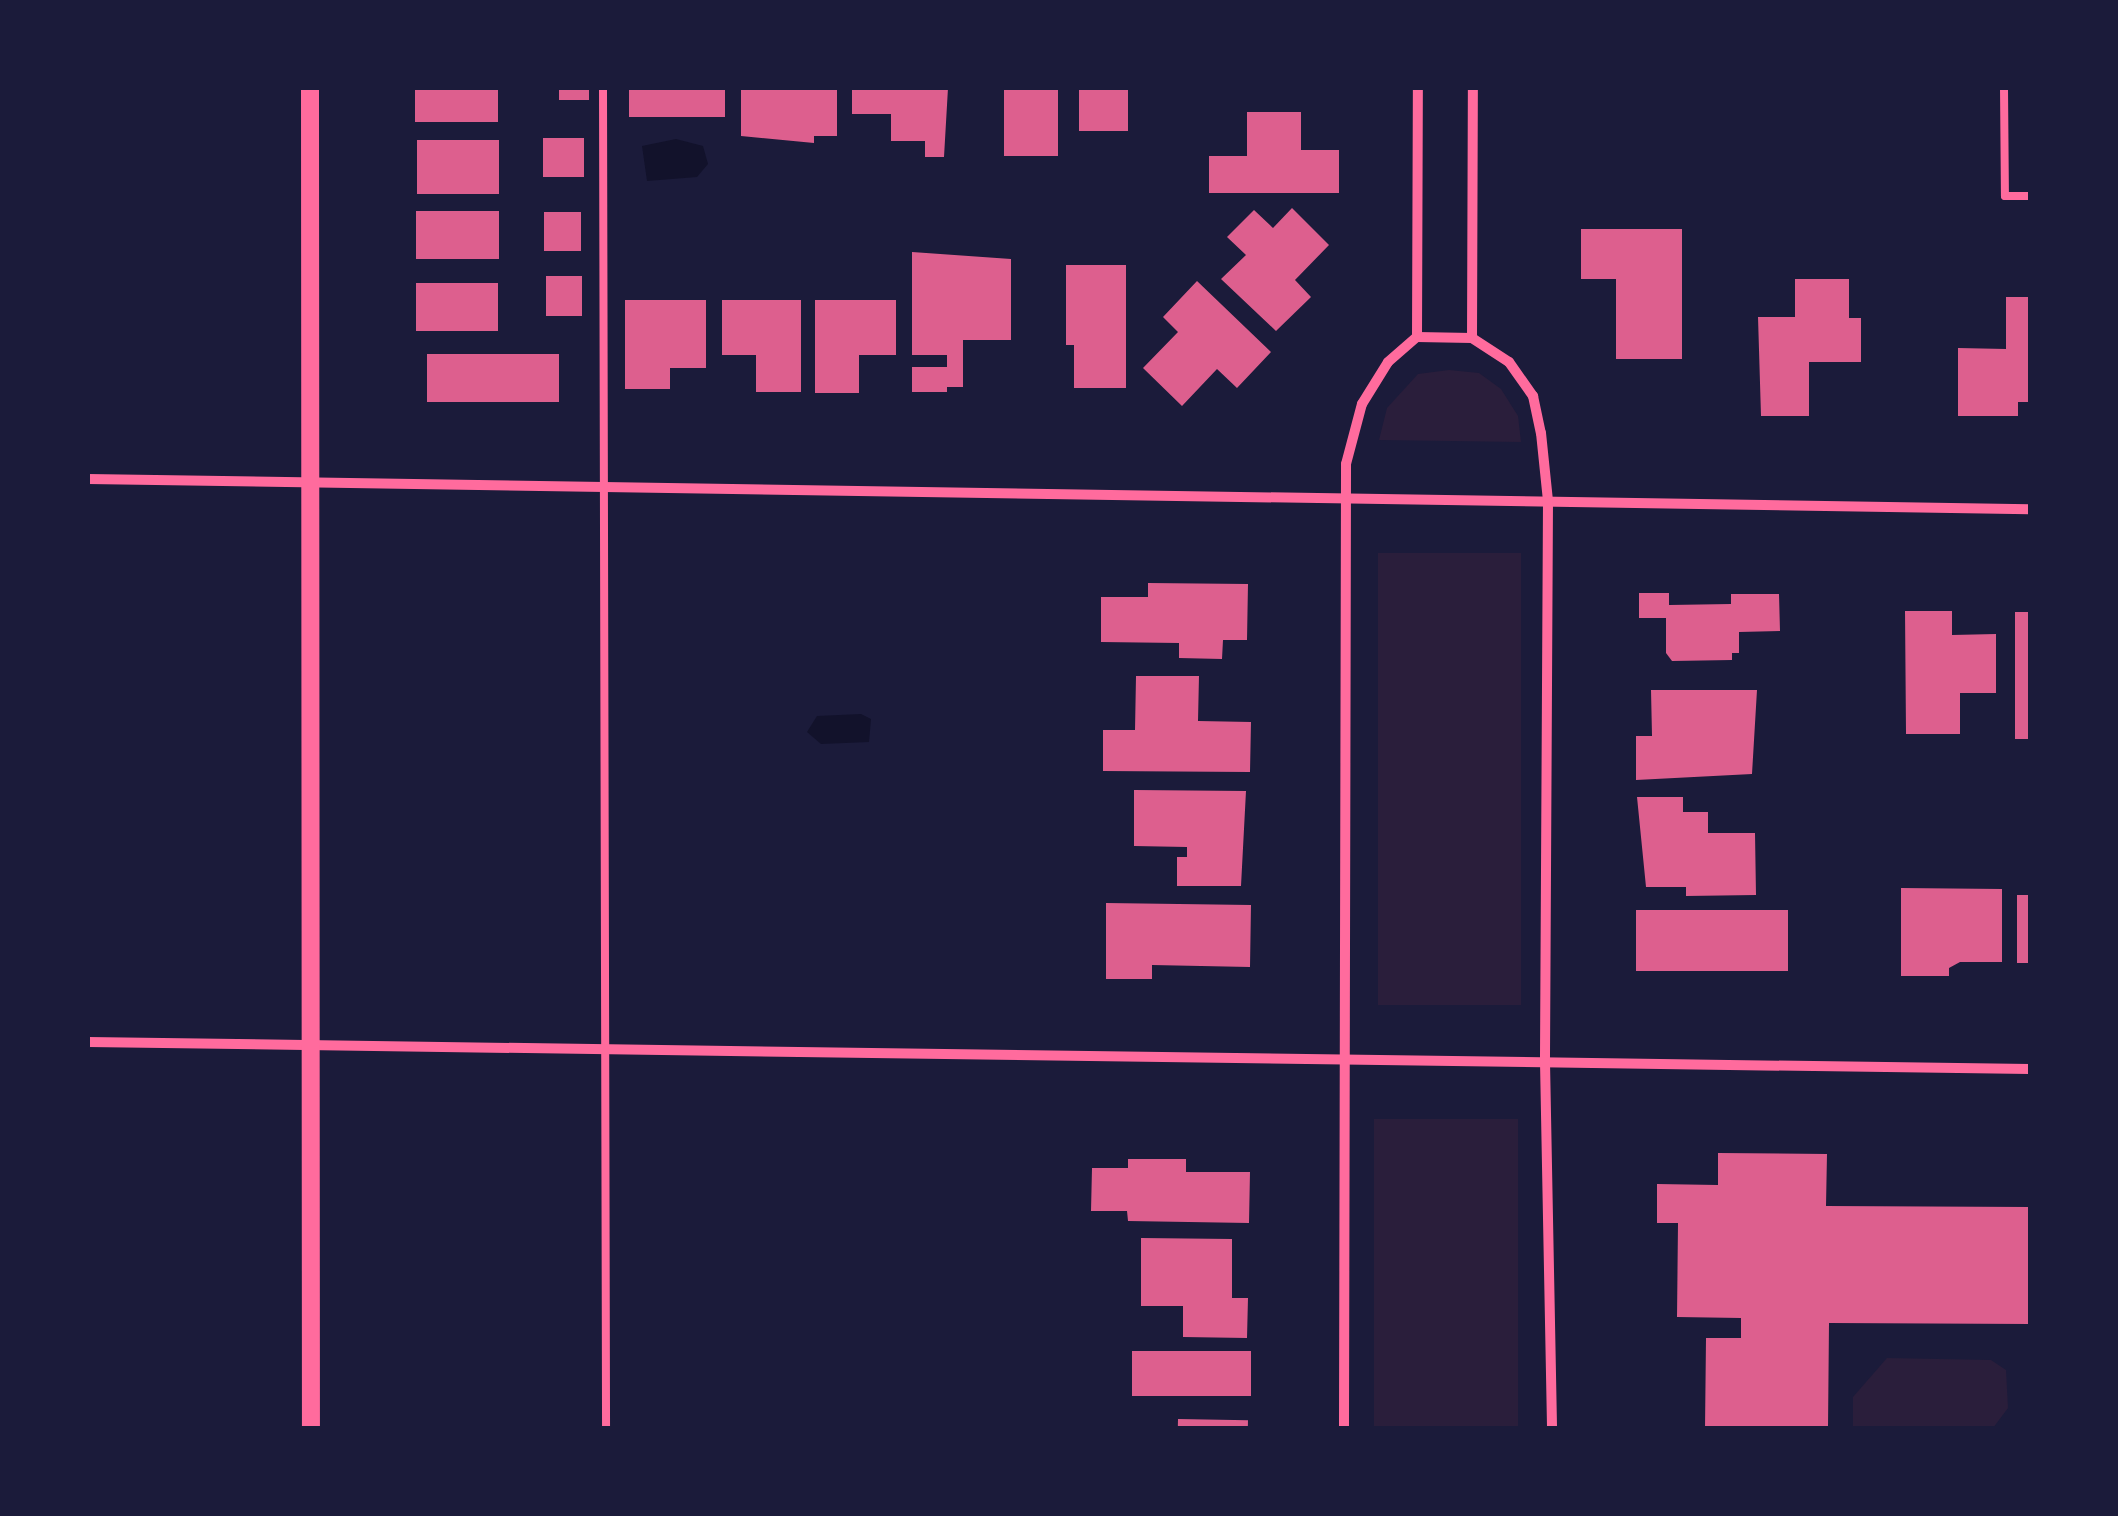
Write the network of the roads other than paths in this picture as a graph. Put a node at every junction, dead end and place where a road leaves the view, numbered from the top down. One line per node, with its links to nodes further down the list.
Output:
1 (310, 88): 10 (street)
2 (604, 88): 11 (lane)
3 (1418, 88): 7 (street)
4 (1473, 88): 8 (street)
5 (2004, 88): 6 (lane)
6 (2030, 196)
7 (1417, 337): 8 (street); 12 (street)
8 (1472, 338): 13 (street)
9 (88, 479): 10 (street)
10 (310, 483): 11 (street); 16 (street)
11 (603, 486): 12 (street); 17 (lane)
12 (1344, 498): 13 (street); 18 (street)
13 (1548, 501): 14 (street); 19 (street)
14 (2030, 508)
15 (88, 1042): 16 (street)
16 (310, 1045): 17 (street); 21 (street)
17 (604, 1049): 18 (street); 22 (lane)
18 (1344, 1060): 19 (street); 23 (street)
19 (1545, 1062): 20 (street); 24 (street)
20 (2030, 1069)
21 (311, 1428)
22 (606, 1428)
23 (1344, 1428)
24 (1552, 1428)

